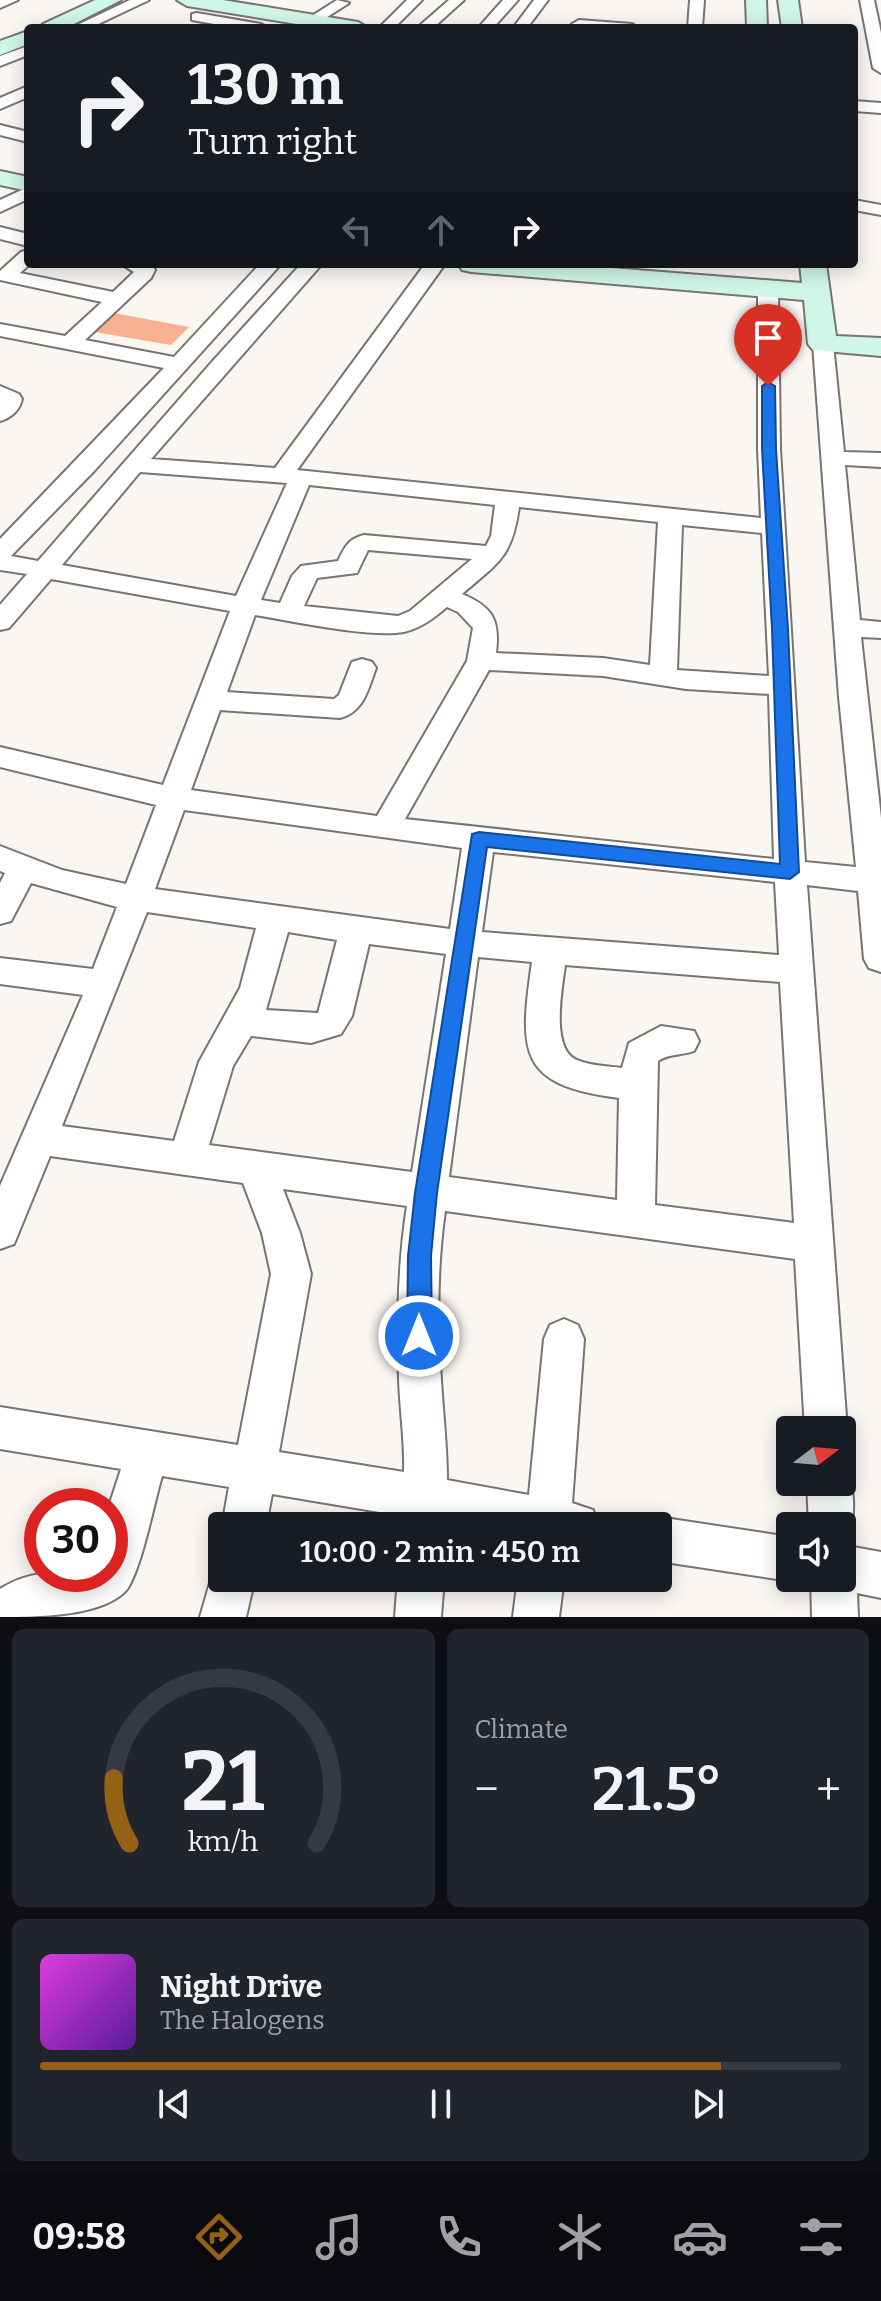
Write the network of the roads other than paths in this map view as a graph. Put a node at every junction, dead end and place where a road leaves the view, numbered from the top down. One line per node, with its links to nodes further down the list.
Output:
1 (11, 0): 13 (street)
2 (111, 0): 17 (street)
3 (142, 0): 18 (street)
4 (415, 0): 21 (street)
5 (457, 0): 22 (street)
6 (511, 0): 23 (street)
7 (541, 0): 24 (street)
8 (697, 0): 26 (street)
9 (756, 0): 27 (street)
10 (788, 0): 28 (street)
11 (867, 0): 31 (street)
12 (342, 3): 15 (street)
13 (0, 4)
14 (203, 8): 15 (street); 19 (street)
15 (302, 17): 20 (street)
16 (630, 23): 25 (street)
17 (59, 24)
18 (87, 24)
19 (249, 24)
20 (338, 24)
21 (390, 24)
22 (429, 24)
23 (489, 24)
24 (523, 24)
25 (579, 24)
26 (695, 24)
27 (757, 24)
28 (791, 24)
29 (14, 44): 30 (street)
30 (0, 61)
31 (881, 68)
32 (24, 93): 33 (street)
33 (0, 104)
34 (858, 106): 35 (street)
35 (881, 108)
36 (0, 130): 37 (street)
37 (24, 135)
38 (0, 178): 39 (street)
39 (24, 183)
40 (24, 194): 42 (street)
41 (858, 206): 43 (street)
42 (0, 207)
43 (881, 210)
44 (0, 233): 45 (street)
45 (24, 239)
46 (24, 260): 55 (street)
47 (140, 268): 55 (street)
48 (267, 268): 60 (street)
49 (308, 268): 65 (street)
50 (432, 268): 66 (street)
51 (813, 268): 54 (street)
52 (570, 269): 53 (street)
53 (767, 278): 54 (street); 69 (street)
54 (816, 292): 58 (street)
55 (117, 299): 57 (street)
56 (0, 330): 57 (street)
57 (71, 342): 60 (street)
58 (823, 344): 59 (street); 63 (street)
59 (881, 347)
60 (176, 364): 70 (street)
61 (0, 393): 62 (street)
62 (0, 414)
63 (833, 458): 64 (street); 78 (street)
64 (881, 460)
65 (135, 465): 66 (street); 73 (street)
66 (291, 477): 67 (street); 75 (street)
67 (508, 500): 68 (street); 71 (street)
68 (670, 517): 69 (street); 82 (street)
69 (774, 527): 83 (street)
70 (0, 553)
71 (494, 554): 74 (street); 76 (street)
72 (0, 562): 73 (street)
73 (43, 572): 75 (street); 77 (street)
74 (445, 597): 76 (street); 80 (street)
75 (245, 606): 76 (street); 84 (street)
76 (289, 611)
77 (0, 622)
78 (847, 628): 79 (street); 91 (street)
79 (881, 630)
80 (481, 661): 82 (street); 87 (street)
81 (362, 668): 84 (street)
82 (663, 676): 83 (street)
83 (783, 686): 90 (street)
84 (210, 700): 86 (street)
85 (0, 757): 86 (street)
86 (172, 799): 87 (street); 92 (street)
87 (386, 828): 88 (street)
88 (479, 839): 90 (street); 96 (street)
89 (12, 864): 92 (street); 93 (street)
90 (790, 872): 91 (street); 99 (street)
91 (877, 880): 98 (street)
92 (137, 898): 94 (street); 101 (street)
93 (0, 912)
94 (275, 918): 95 (street); 102 (street)
95 (356, 929): 96 (street); 102 (street)
96 (462, 943): 97 (street); 108 (street)
97 (550, 950): 99 (street); 104 (street)
98 (881, 959)
99 (796, 970): 111 (street)
100 (0, 971): 101 (street)
101 (104, 984): 105 (street)
102 (241, 1021): 106 (street)
103 (682, 1041): 104 (street)
104 (637, 1085): 110 (street)
105 (40, 1139): 106 (street); 109 (street)
106 (186, 1159): 107 (street)
107 (255, 1169): 108 (street); 116 (street)
108 (426, 1193): 110 (street); 118 (street)
109 (2, 1219)
110 (636, 1221): 111 (street)
111 (815, 1244): 113 (street)
112 (564, 1339): 119 (street)
113 (825, 1416)
114 (0, 1428): 115 (street)
115 (147, 1453): 116 (street); 128 (street)
116 (256, 1472): 117 (street); 118 (street)
117 (247, 1512)
118 (426, 1512)
119 (558, 1512)
120 (672, 1541): 121 (street)
121 (776, 1557)
122 (856, 1571): 123 (street)
123 (881, 1575)
124 (229, 1592): 129 (street)
125 (420, 1592): 130 (street)
126 (539, 1592): 131 (street)
127 (834, 1592): 132 (street)
128 (6, 1617)
129 (223, 1617)
130 (418, 1617)
131 (536, 1617)
132 (835, 1617)

